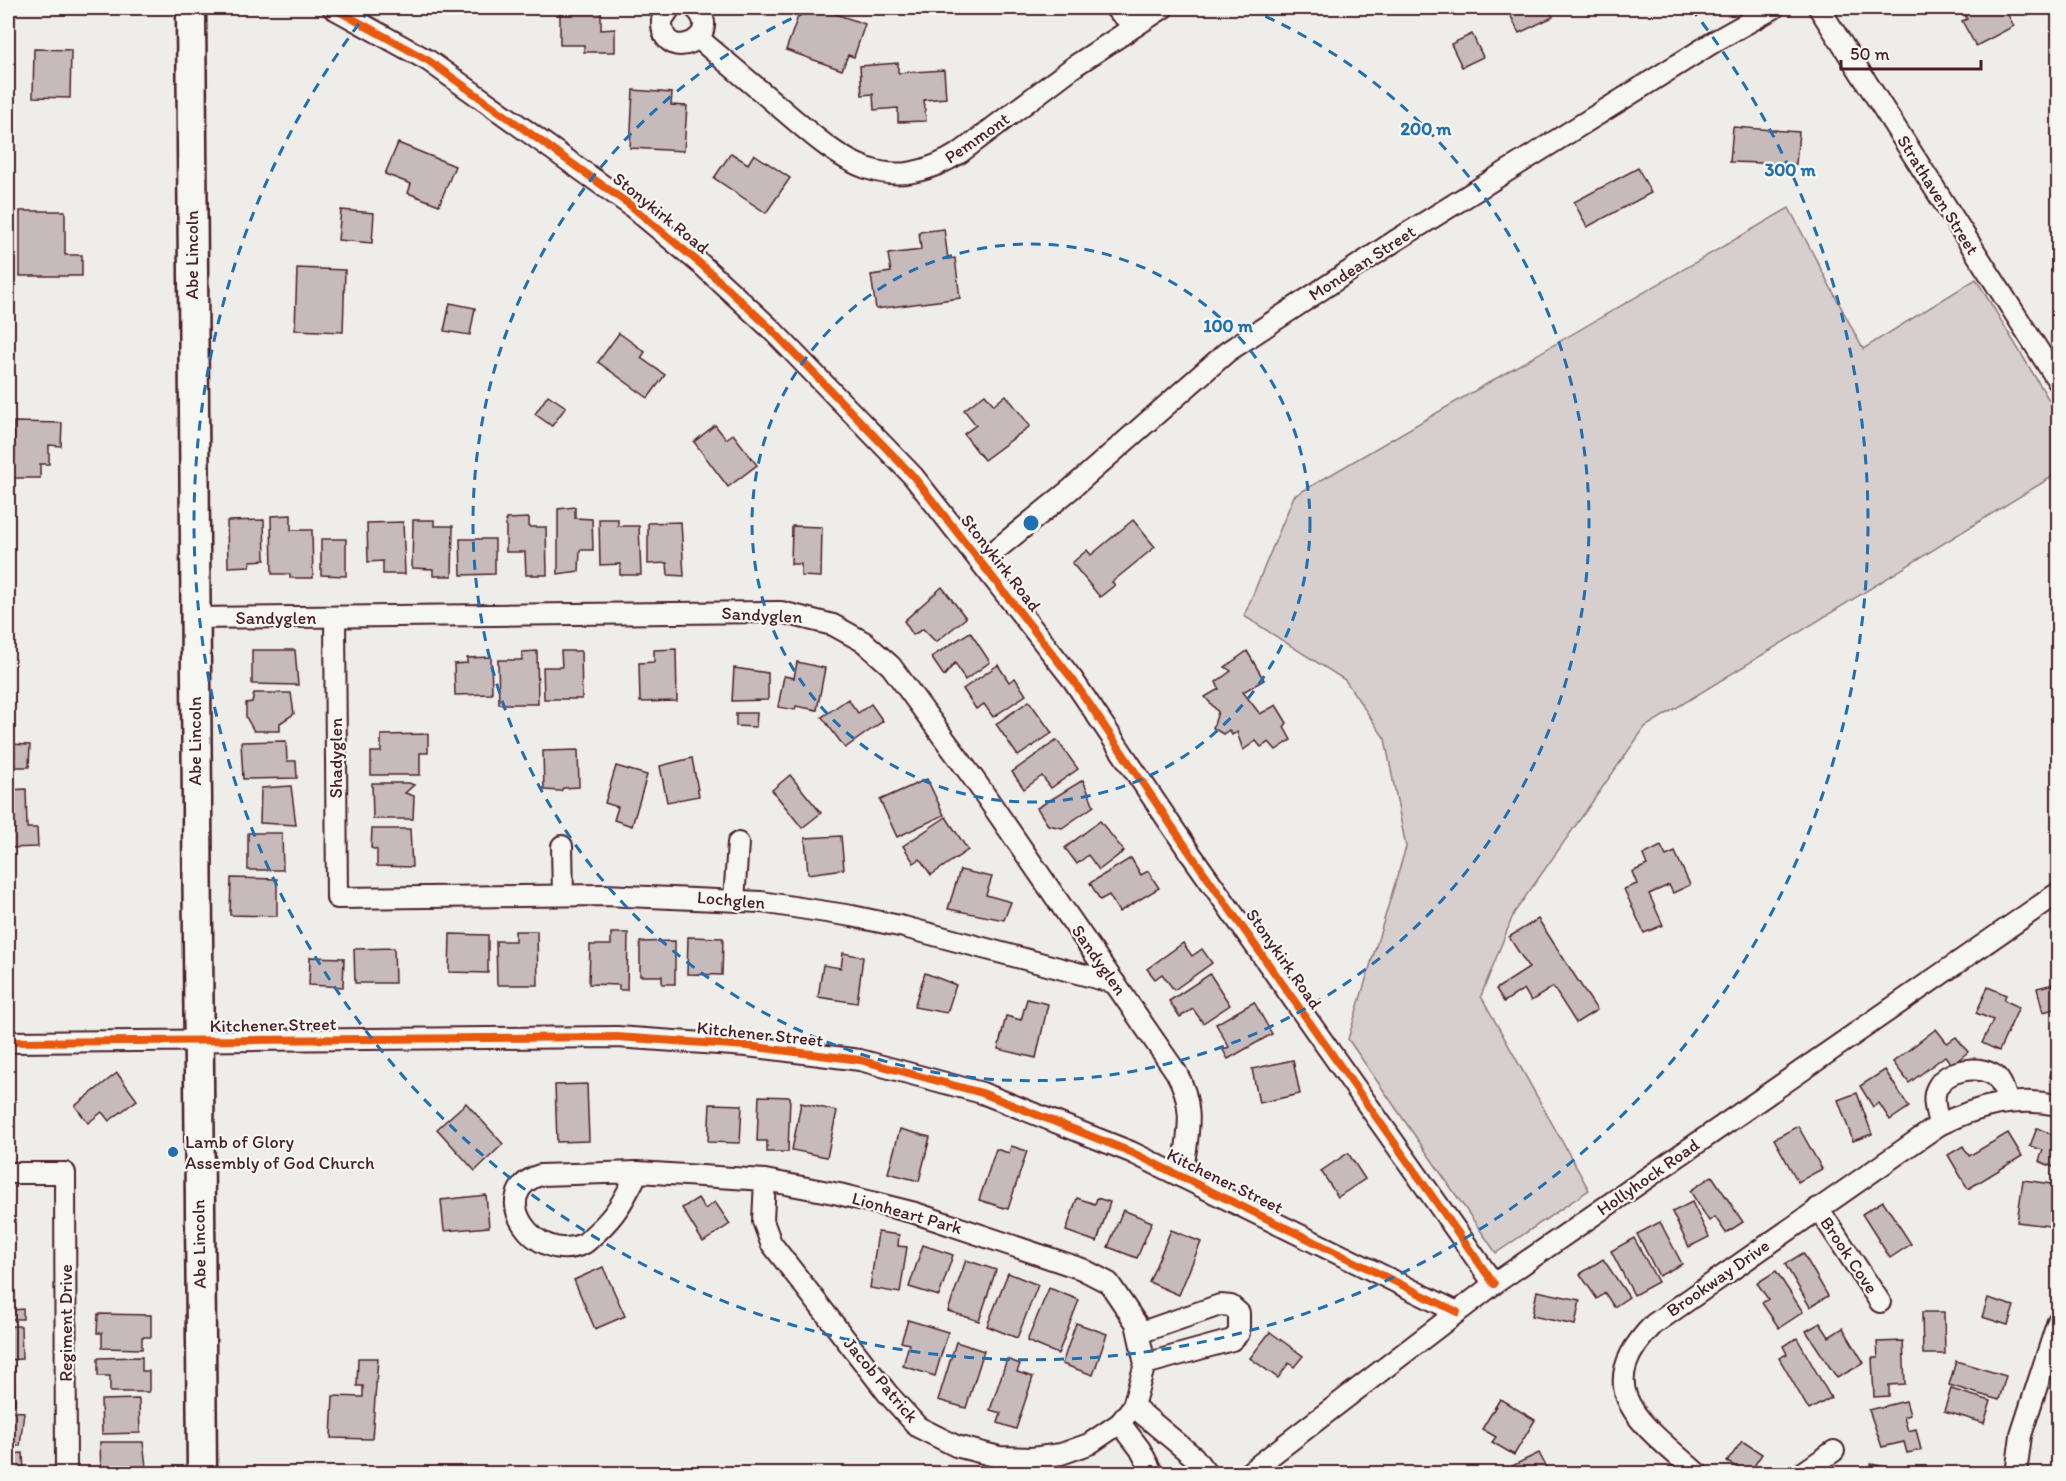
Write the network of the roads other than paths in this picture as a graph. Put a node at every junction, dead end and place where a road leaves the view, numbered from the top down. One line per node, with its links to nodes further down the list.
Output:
1 (191, 8): 13 (street, Abe Lincoln)
2 (333, 8): 12 (street, Stonykirk Road)
3 (670, 8): 10 (street)
4 (695, 8): 10 (street)
5 (1114, 8): 9 (street)
6 (1163, 8): 9 (street, Pemmont)
7 (1774, 8): 12 (street, Mondean Street)
8 (1819, 8): 11 (street, Strathaven Street)
9 (1135, 26): 10 (street, Pemmont)
10 (698, 38)
11 (2058, 381)
12 (981, 562): 32 (street, Stonykirk Road)
13 (194, 618): 14 (street, Sandyglen); 22 (street, Abe Lincoln)
14 (335, 618): 19 (street, Shadyglen); 21 (street, Sandyglen)
15 (738, 843): 20 (street)
16 (562, 846): 18 (street)
17 (2058, 893): 32 (street, Hollyhock Road)
18 (563, 895): 19 (street, Lochglen); 20 (street, Lochglen)
19 (337, 898)
20 (734, 900): 21 (street, Lochglen)
21 (1115, 984): 29 (street, Sandyglen)
22 (197, 1041): 23 (street, Kitchener Street); 29 (street, Kitchener Street); 46 (street, Abe Lincoln)
23 (8, 1042)
24 (2008, 1102): 25 (street, Brookway Drive); 26 (street, Brookway Drive); 26 (street)
25 (2058, 1105)
26 (1939, 1125): 31 (street, Brookway Drive)
27 (638, 1172): 27 (street, Lionheart Park); 30 (street, Lionheart Park)
28 (8, 1173): 45 (street, Regiment Drive)
29 (1182, 1177): 34 (street, Kitchener Street)
30 (765, 1180): 37 (street, Lionheart Park); 41 (street, Jacob Patrick)
31 (1818, 1208): 33 (street, Brook Cove); 49 (street, Brookway Drive)
32 (1494, 1284): 34 (street, Hollyhock Road)
33 (1881, 1302)
34 (1457, 1312): 48 (street, Hollyhock Road)
35 (1189, 1316): 37 (street); 38 (street); 38 (street)
36 (2058, 1321): 51 (street)
37 (1139, 1333): 39 (street, Lionheart Park)
38 (1197, 1350): 39 (street)
39 (1145, 1364): 40 (street, Lionheart Park)
40 (1133, 1406): 41 (street, Jacob Patrick); 42 (street)
41 (1120, 1423): 44 (street)
42 (1170, 1438): 44 (street); 47 (street)
43 (1834, 1451): 50 (street)
44 (1149, 1466)
45 (66, 1473)
46 (202, 1473)
47 (1207, 1473)
48 (1247, 1473)
49 (1698, 1473)
50 (1801, 1473)
51 (2016, 1473)

